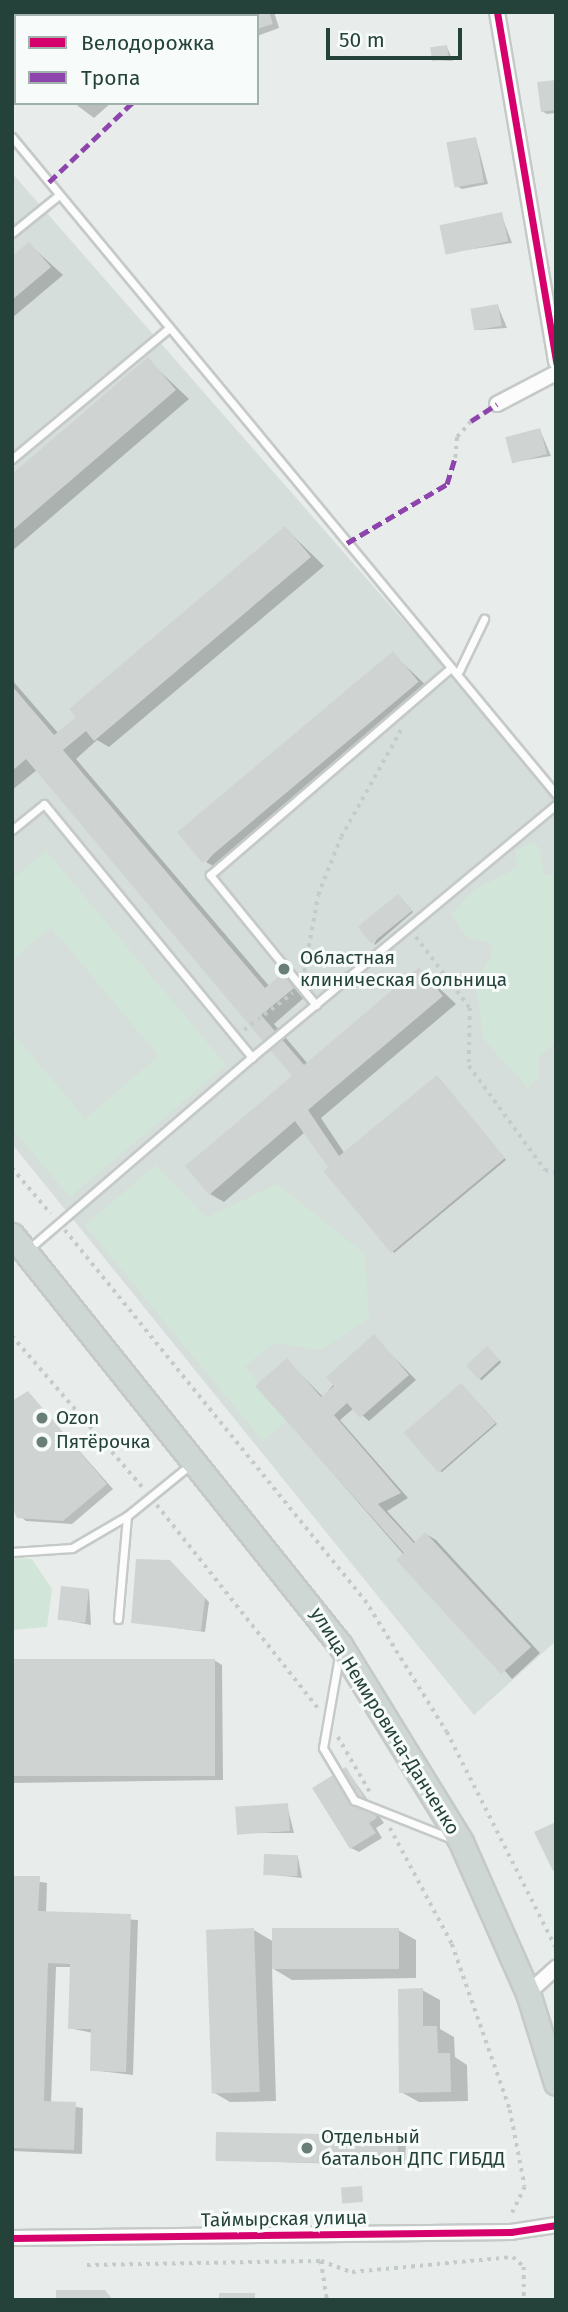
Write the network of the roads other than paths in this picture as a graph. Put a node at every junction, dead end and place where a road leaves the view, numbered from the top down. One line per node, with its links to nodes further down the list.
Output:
1 (498, 12): 6 (street)
2 (12, 137): 3 (lane)
3 (60, 195): 4 (lane); 5 (lane)
4 (12, 233)
5 (168, 329): 9 (lane); 12 (lane)
6 (556, 362)
7 (556, 373): 8 (street)
8 (497, 404)
9 (12, 460)
10 (484, 619): 12 (lane)
11 (448, 670): 16 (lane)
12 (459, 671): 13 (lane)
13 (556, 794)
14 (556, 805): 16 (lane)
15 (12, 830): 17 (lane)
16 (316, 1005): 17 (lane)
17 (252, 1057): 18 (lane)
18 (19, 1244): 19 (main road, улица Немировича-Данченко)
19 (196, 1460): 20 (lane); 23 (main road, улица Немировича-Данченко)
20 (127, 1516): 21 (lane); 22 (lane)
21 (12, 1552)
22 (118, 1619)
23 (340, 1645): 24 (main road, улица Немировича-Данченко); 24 (lane)
24 (461, 1842): 26 (main road, улица Немировича-Данченко)
25 (556, 1968): 26 (street)
26 (527, 1993): 27 (main road, улица Немировича-Данченко)
27 (556, 2083)
28 (556, 2225): 29 (street, Таймырская улица)
29 (12, 2238)

